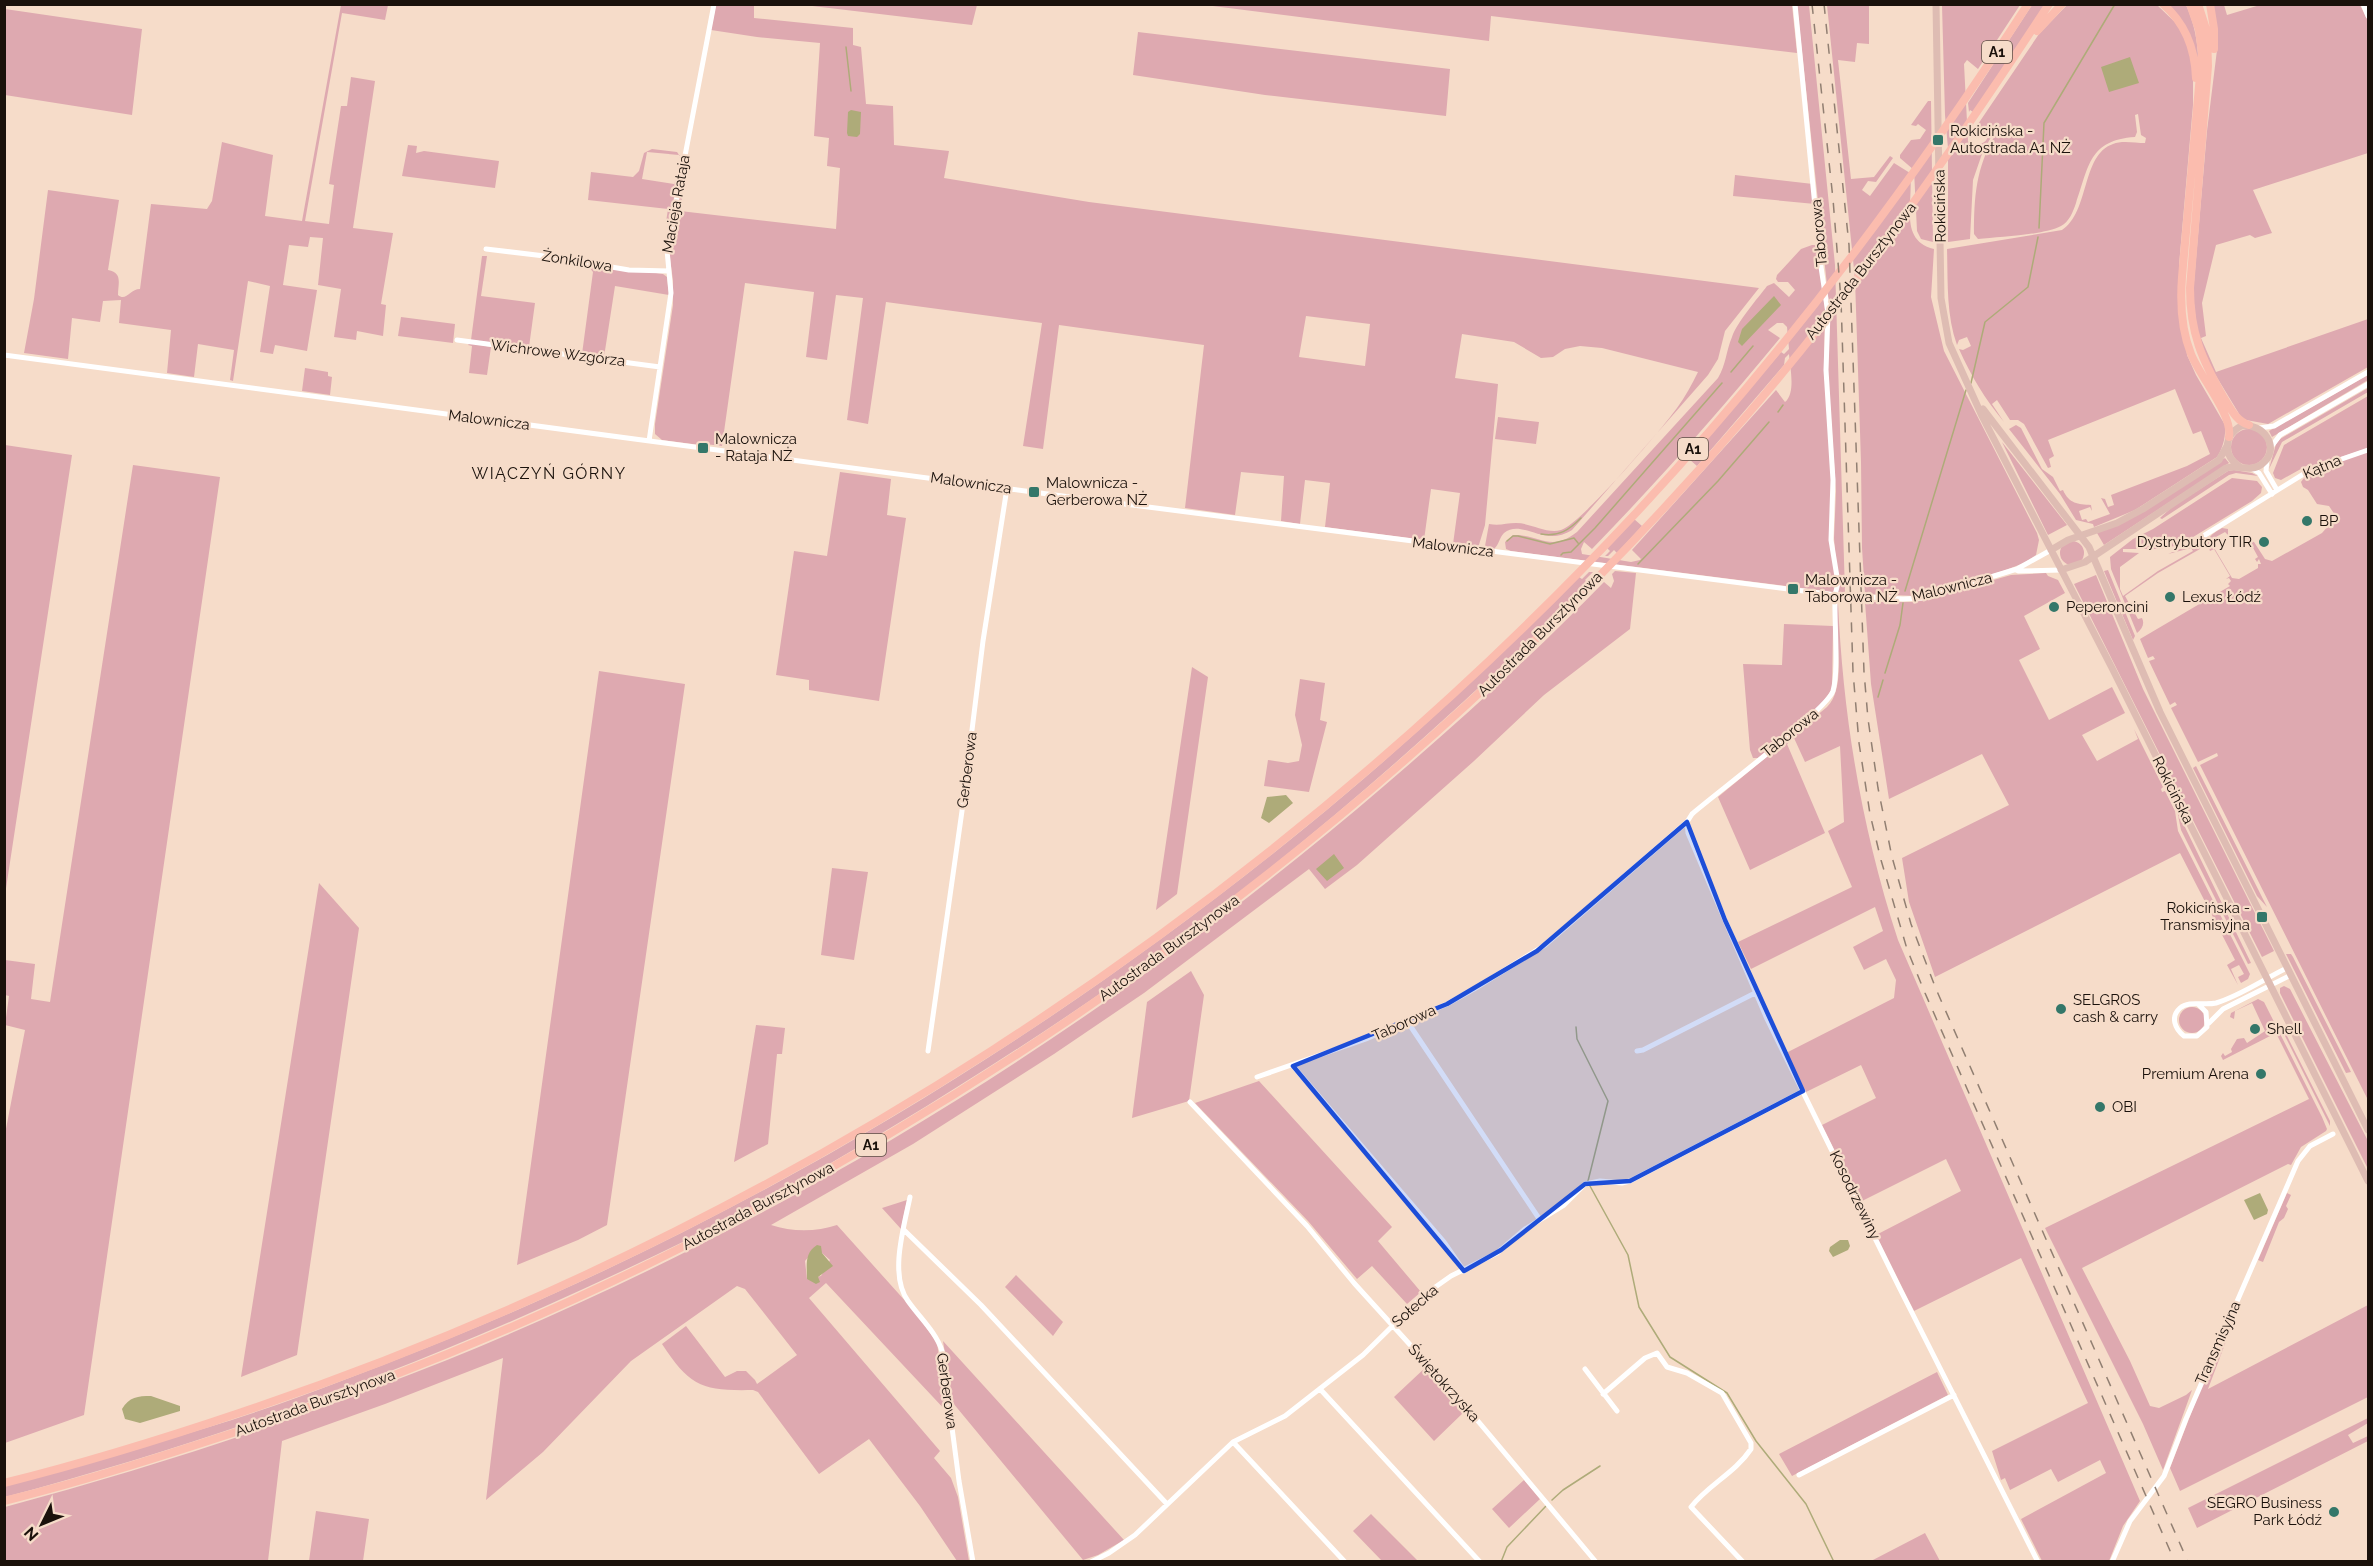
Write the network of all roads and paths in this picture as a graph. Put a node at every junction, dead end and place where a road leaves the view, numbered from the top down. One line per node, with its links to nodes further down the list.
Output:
1 (714, 4): 17 (street, Macieja Rataja)
2 (1795, 4): 41 (street, Taborowa)
3 (1936, 4): 23 (main road, Rokicińska)
4 (2028, 4): 72 (highway, Autostrada Bursztynowa / A1)
5 (2049, 4): 13 (highway, Autostrada Bursztynowa / A1)
6 (2062, 4): 13 (highway)
7 (2163, 4): 15 (highway)
8 (2190, 4): 15 (highway)
9 (2198, 4): 14 (highway)
10 (2210, 4): 14 (highway)
11 (2363, 4): 12 (street)
12 (2368, 16)
13 (2015, 56): 73 (highway, Autostrada Bursztynowa / A1)
14 (2207, 97): 24 (highway)
15 (2194, 136): 27 (highway)
16 (486, 249): 17 (street, Żonkilowa)
17 (669, 271): 20 (street, Macieja Rataja)
18 (456, 340): 20 (street, Wichrowe Wzgórza)
19 (4, 355): 26 (street, Malownicza)
20 (660, 367): 26 (street, Macieja Rataja)
21 (2368, 372): 25 (street)
22 (2368, 384): 28 (street)
23 (1976, 400): 35 (main road, Rokicińska); 37 (main road, Rokicińska)
24 (2249, 425): 25 (main road); 27 (main road)
25 (2259, 428): 28 (main road)
26 (649, 441): 33 (street, Malownicza)
27 (2228, 442): 31 (main road); 35 (main road)
28 (2270, 448): 30 (main road)
29 (2368, 450): 34 (street, Kątna)
30 (2267, 458): 32 (main road); 34 (street)
31 (2241, 467): 32 (main road); 38 (main road)
32 (2251, 468): 34 (street)
33 (1007, 488): 41 (street, Malownicza); 50 (street, Gerberowa)
34 (2274, 492): 36 (street, Kątna)
35 (2081, 535): 37 (main road); 38 (main road, Rokicińska)
36 (2205, 535)
37 (2051, 550): 39 (main road, Rokicińska); 40 (street, Malownicza)
38 (2093, 557): 39 (main road); 43 (main road, Rokicińska)
39 (2061, 570): 40 (street, Malownicza); 44 (main road, Rokicińska)
40 (2006, 573): 41 (street, Malownicza)
41 (1835, 595): 42 (street, Taborowa)
42 (1687, 822): 45 (street, Kosodrzewiny); 47 (street, Taborowa)
43 (2289, 971): 44 (street); 56 (main road, Rokicińska)
44 (2269, 981): 46 (street); 48 (street); 55 (main road, Rokicińska)
45 (1756, 992): 49 (street); 53 (street, Kosodrzewiny)
46 (2198, 1004): 48 (street); 48 (street)
47 (1407, 1021): 51 (street, Taborowa); 61 (street)
48 (2208, 1024)
49 (1637, 1050)
50 (928, 1051)
51 (1293, 1066): 52 (street, Taborowa); 63 (street)
52 (1257, 1077)
53 (1803, 1090): 61 (street, Sołecka); 68 (street, Kosodrzewiny)
54 (1190, 1102): 64 (street, Świętokrzyska)
55 (2339, 1121): 57 (street); 58 (main road, Rokicińska)
56 (2368, 1130)
57 (2333, 1134): 58 (street); 83 (street, Transmisyjna)
58 (2348, 1140): 59 (main road, Rokicińska)
59 (2368, 1181)
60 (910, 1197): 62 (street, Gerberowa)
61 (1540, 1220): 63 (street, Sołecka)
62 (904, 1230): 74 (street); 76 (street, Gerberowa)
63 (1464, 1271): 64 (street, Sołecka)
64 (1392, 1326): 66 (street, Sołecka); 75 (street, Świętokrzyska)
65 (1585, 1370): 67 (street)
66 (1320, 1389): 70 (street, Sołecka); 79 (street)
67 (1603, 1394): 69 (street); 81 (street)
68 (1954, 1395): 71 (street); 82 (street, Kosodrzewiny)
69 (1617, 1411)
70 (1233, 1442): 74 (street, Sołecka); 78 (street)
71 (1799, 1475)
72 (6, 1483)
73 (8, 1500)
74 (1167, 1504): 77 (street, Sołecka)
75 (1594, 1559): 80 (street)
76 (973, 1562)
77 (1091, 1562)
78 (1345, 1562)
79 (1480, 1562)
80 (1587, 1562)
81 (1743, 1562)
82 (2038, 1562)
83 (2112, 1562)

